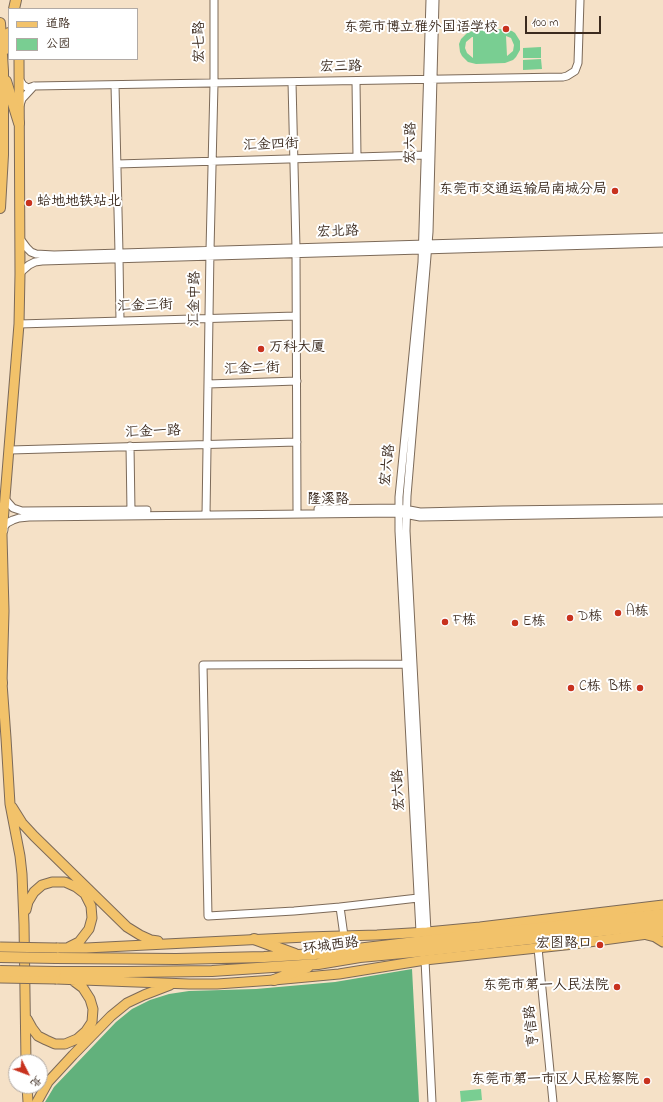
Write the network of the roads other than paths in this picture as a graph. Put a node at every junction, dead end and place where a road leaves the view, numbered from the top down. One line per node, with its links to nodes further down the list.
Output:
1 (214, 0): 14 (street, 宏七路)
2 (430, 0): 11 (street, 宏六路)
3 (435, 0): 11 (street, 宏六路)
4 (580, 0): 11 (street, 宏三路)
5 (0, 23): 7 (highway)
6 (8, 36): 7 (highway)
7 (2, 56): 9 (highway)
8 (19, 60): 10 (main road)
9 (3, 72): 18 (highway); 24 (highway)
10 (19, 79): 16 (street); 17 (main road)
11 (430, 80): 12 (street, 宏三路); 19 (street, 宏六路); 28 (street, 宏六路)
12 (356, 81): 13 (street, 宏三路); 20 (street)
13 (292, 82): 14 (street, 宏三路); 21 (street)
14 (214, 84): 15 (street, 宏三路); 22 (street, 汇金中路)
15 (115, 85): 16 (street, 宏三路); 23 (street)
16 (34, 86): 17 (street)
17 (19, 107): 18 (main road)
18 (19, 123): 26 (main road)
19 (425, 155): 20 (street, 汇金四街); 28 (street, 宏六路)
20 (357, 157): 21 (street, 汇金四街)
21 (294, 159): 22 (street, 汇金四街); 29 (street)
22 (212, 161): 23 (street, 汇金四街); 30 (street, 汇金中路)
23 (117, 164): 31 (street)
24 (0, 208)
25 (663, 237): 28 (street, 宏北路)
26 (21, 240): 31 (street, 宏北路); 32 (main road)
27 (663, 243): 28 (street, 宏北路)
28 (425, 247): 29 (street, 宏北路); 47 (street, 宏六路)
29 (296, 251): 30 (street, 宏北路); 33 (street)
30 (210, 253): 31 (street, 宏北路); 34 (street, 汇金中路)
31 (119, 256): 32 (street, 宏北路); 35 (street)
32 (20, 274): 36 (main road)
33 (296, 316): 34 (street, 汇金三街); 37 (street)
34 (209, 318): 35 (street, 汇金三街); 38 (street, 汇金中路)
35 (120, 321): 36 (street, 汇金三街)
36 (19, 324): 42 (main road)
37 (296, 381): 38 (street, 汇金二街); 39 (street)
38 (208, 384): 40 (street, 汇金中路)
39 (297, 442): 40 (street, 汇金一路); 45 (street)
40 (207, 444): 41 (street, 汇金一路); 48 (street, 汇金中路)
41 (130, 446): 42 (street, 汇金一路); 46 (street)
42 (10, 450): 43 (main road)
43 (5, 499): 46 (street, 隆溪路); 50 (main road)
44 (663, 508): 47 (street, 隆溪路)
45 (297, 509): 47 (street, 隆溪路); 48 (street, 隆溪路)
46 (131, 510): 48 (street, 隆溪路)
47 (403, 511): 48 (street, 隆溪路); 49 (street, 隆溪路); 51 (street, 宏六路); 60 (street, 宏六路)
48 (206, 512): 50 (street, 隆溪路)
49 (663, 514)
50 (2, 534): 52 (main road)
51 (406, 664): 54 (street, 宏六路); 56 (street)
52 (1, 679): 53 (main road)
53 (10, 804): 58 (main road); 66 (main road)
54 (418, 898): 56 (street); 60 (street, 宏六路)
55 (663, 905): 60 (main road)
56 (340, 907): 63 (street)
57 (663, 914): 71 (highway, 环城西路)
58 (24, 919): 68 (main road); 81 (main road)
59 (663, 924): 74 (highway, 环城西路)
60 (424, 932): 63 (main road)
61 (663, 932): 62 (main road)
62 (644, 934): 65 (main road); 69 (main road)
63 (344, 936): 64 (main road)
64 (254, 939): 66 (main road); 71 (highway)
65 (663, 942)
66 (168, 943): 68 (main road)
67 (0, 947): 70 (main road, bridge)
68 (66, 948): 70 (main road)
69 (538, 948): 73 (main road); 85 (street, 亨信路)
70 (56, 953): 71 (highway, 环城西路); 72 (highway, 环城西路, bridge)
71 (299, 955)
72 (0, 956)
73 (425, 960): 79 (main road); 84 (street)
74 (318, 964): 76 (highway, 环城西路); 79 (highway)
75 (0, 970): 76 (highway, 环城西路, bridge)
76 (56, 975): 77 (main road, bridge); 78 (main road)
77 (0, 978)
78 (71, 979): 80 (main road); 81 (main road)
79 (274, 980): 80 (main road)
80 (176, 983): 83 (main road)
81 (25, 1016): 82 (main road)
82 (26, 1054)
83 (37, 1102)
84 (432, 1102)
85 (553, 1102)

